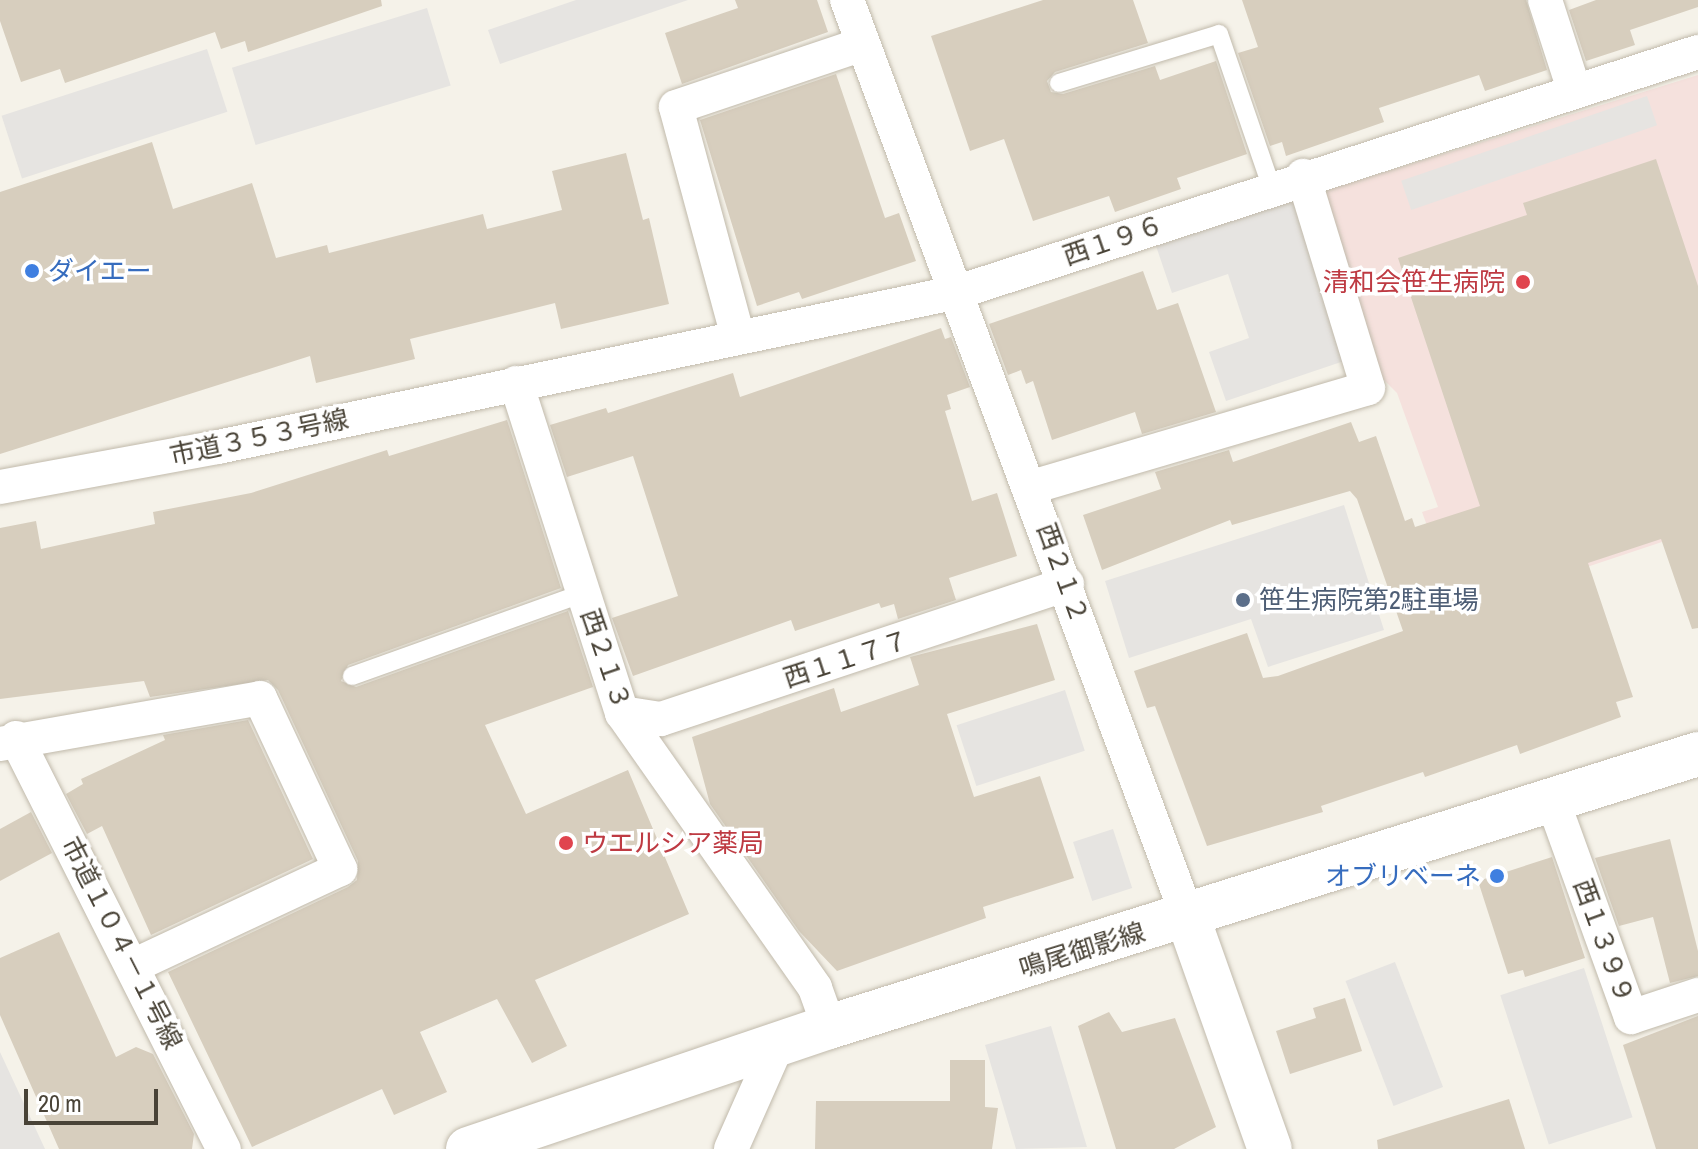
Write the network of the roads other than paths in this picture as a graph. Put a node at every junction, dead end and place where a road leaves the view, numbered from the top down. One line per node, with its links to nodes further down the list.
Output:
1 (847, 0): 3 (street, 西２１２)
2 (1545, 0): 6 (street)
3 (863, 44): 8 (street, 西２１２); 9 (street)
4 (1698, 52): 6 (street, 西１９６)
5 (1059, 83): 7 (lane)
6 (1574, 90): 7 (street, 西１９６)
7 (1287, 181): 8 (street, 西１９６); 12 (street)
8 (958, 292): 9 (street, 西１９６); 12 (street, 西２１２)
9 (738, 337): 10 (street, 西１９６)
10 (516, 383): 11 (street, 市道３５３号線); 14 (street, 西２１３)
11 (0, 487)
12 (1032, 487): 13 (street, 西２１２)
13 (1067, 584): 16 (street, 西１１７７); 20 (street, 西２１２)
14 (584, 593): 15 (lane); 16 (street, 西２１３)
15 (352, 676)
16 (622, 713): 23 (street, 西２１３)
17 (8, 741): 21 (street, 市道１０４－１号線); 21 (street)
18 (1698, 754): 19 (street, 鳴尾御影線)
19 (1552, 799): 20 (street, 鳴尾御影線); 22 (street, 西１３９９)
20 (1188, 918): 23 (street, 鳴尾御影線); 28 (street, 西２１２)
21 (135, 965): 25 (street, 市道１０４－１号線)
22 (1698, 995)
23 (829, 1027): 24 (street, 鳴尾御影線)
24 (777, 1045): 26 (street, 鳴尾御影線); 27 (street)
25 (224, 1149)
26 (468, 1149)
27 (731, 1149)
28 (1270, 1149)

